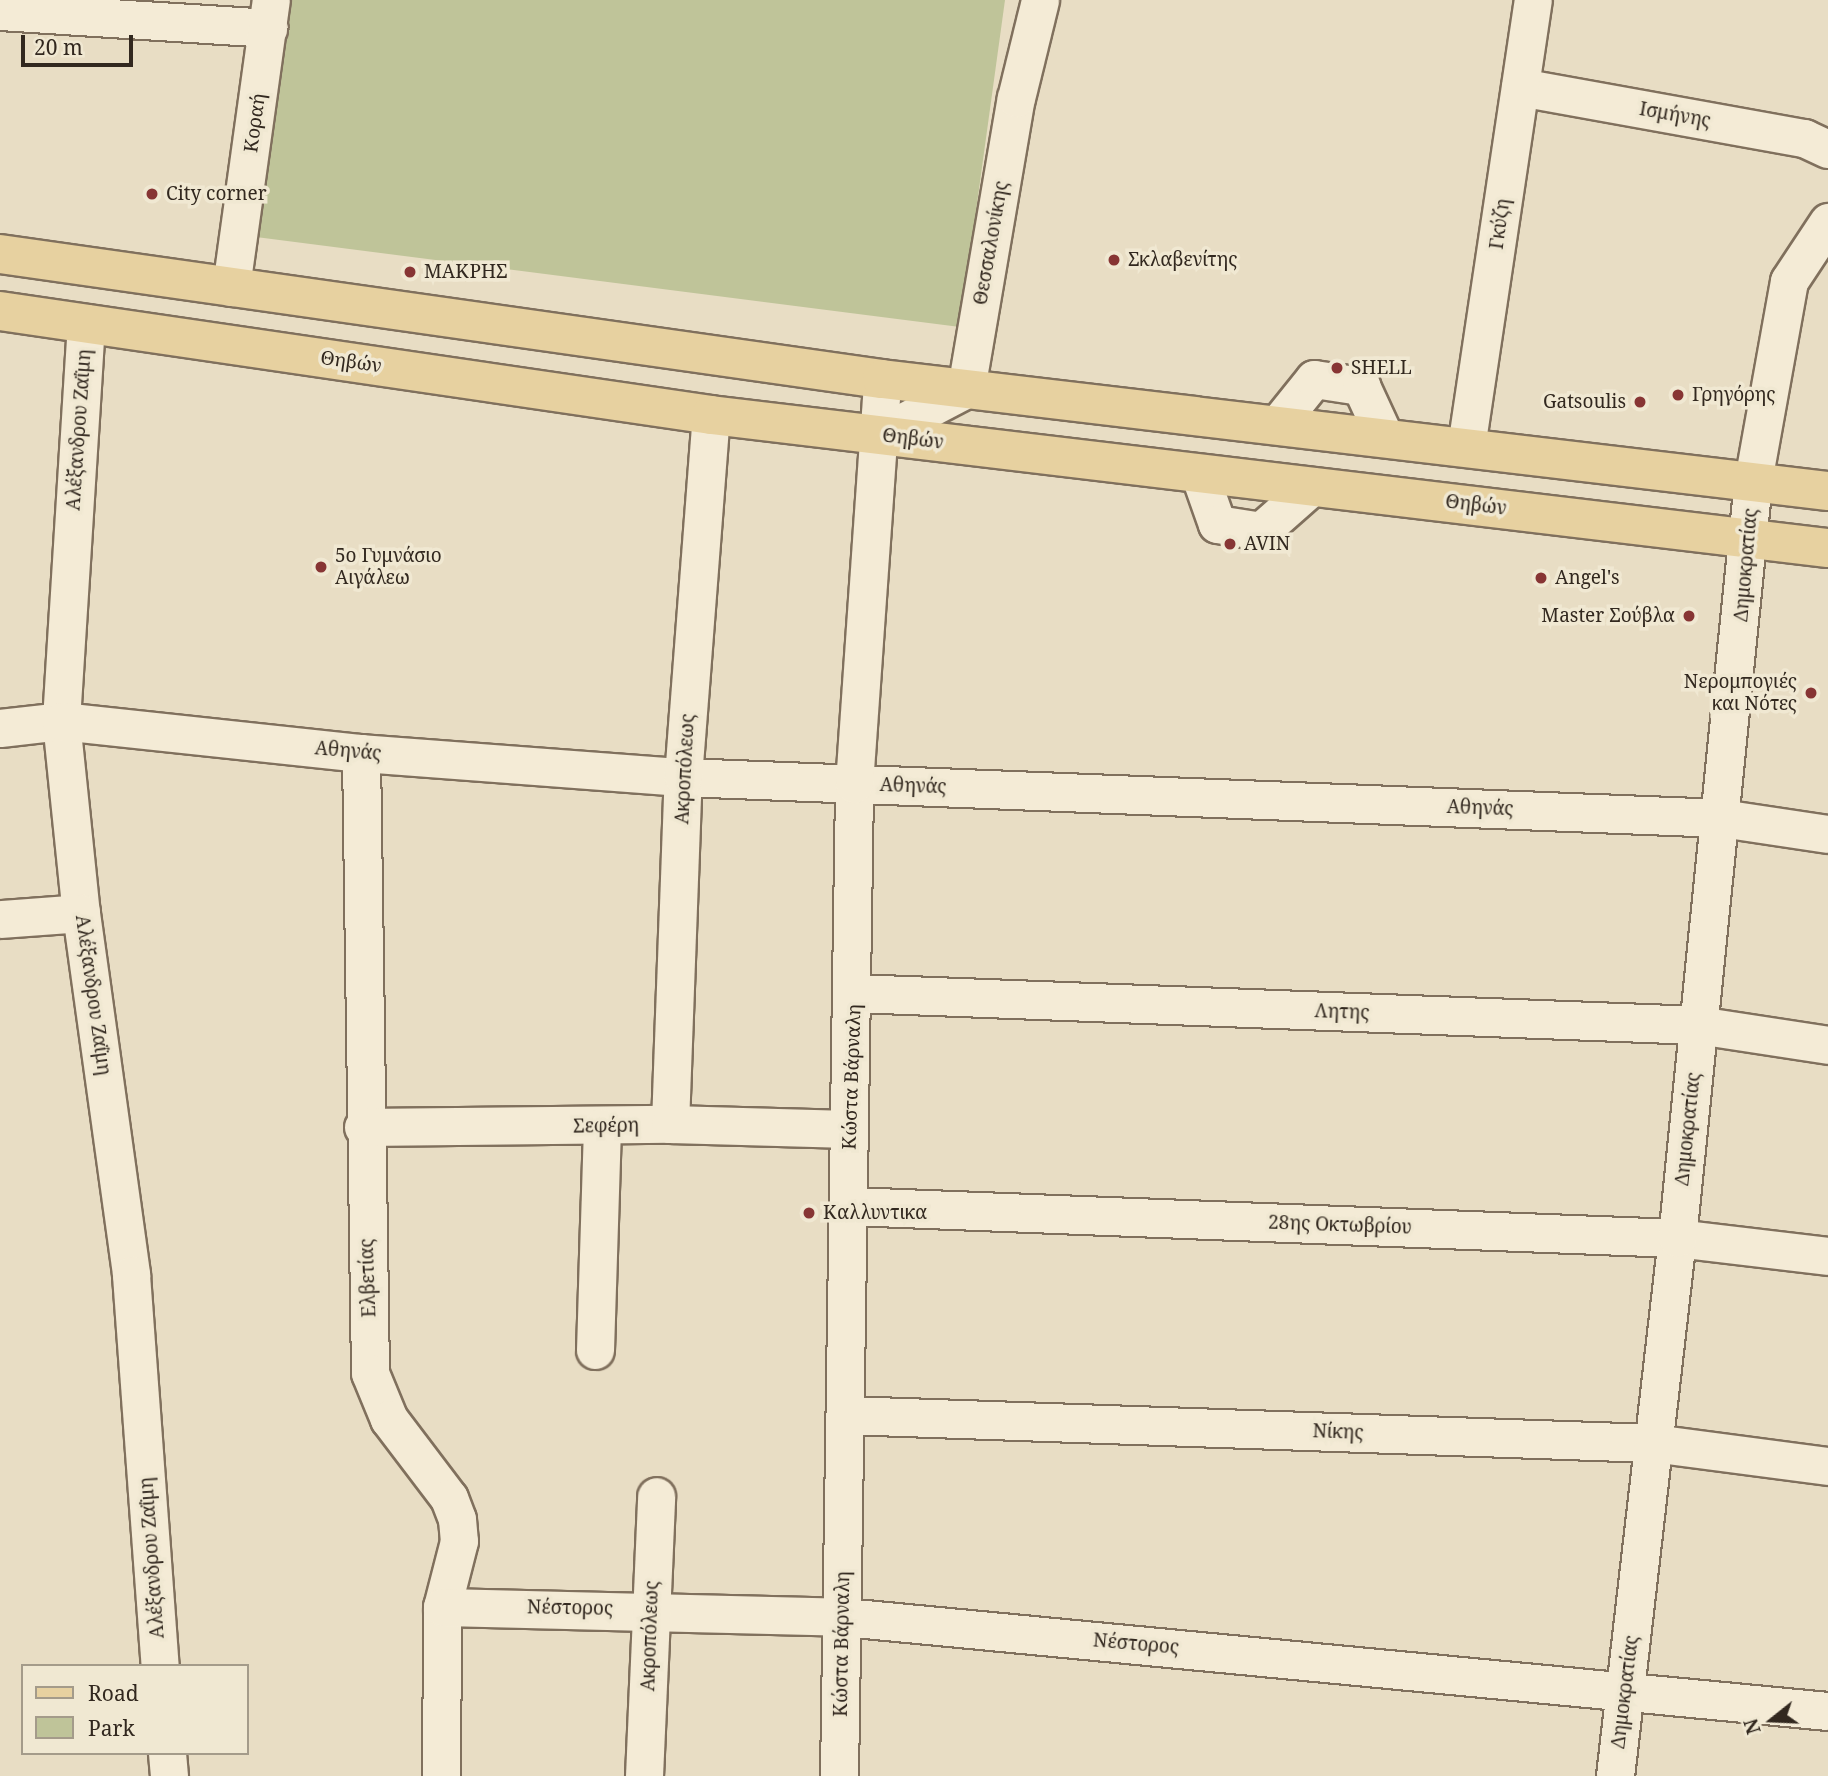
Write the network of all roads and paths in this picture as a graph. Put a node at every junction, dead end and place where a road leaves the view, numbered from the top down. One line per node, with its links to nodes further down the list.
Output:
1 (1040, 0): 13 (street, Θεσσαλονίκης)
2 (1533, 0): 5 (street, Γκύζη)
3 (0, 11): 4 (street)
4 (269, 14): 9 (street, Κοραή)
5 (1520, 87): 6 (street, Ισμήνης); 18 (street, Γκύζη)
6 (1828, 149)
7 (1828, 222): 20 (street, Δημοκρατίας)
8 (0, 254): 9 (main road)
9 (231, 287): 12 (main road)
10 (0, 311): 11 (main road, Θηβών)
11 (86, 323): 14 (main road, Θηβών); 25 (street, Αλέξανδρου Ζαΐμη)
12 (882, 379): 13 (main road); 16 (street, Κώστα Βάρναλη)
13 (967, 388): 15 (main road); 16 (street)
14 (711, 415): 16 (main road, Θηβών); 28 (street, Ακροπόλεως)
15 (1276, 425): 17 (main road); 17 (street)
16 (878, 435): 19 (main road, Θηβών); 29 (street, Κώστα Βάρναλη)
17 (1385, 438): 18 (main road)
18 (1466, 447): 20 (main road)
19 (1199, 473): 21 (main road, Θηβών); 21 (street)
20 (1753, 481): 22 (main road); 23 (street, Δημοκρατίας)
21 (1312, 486): 23 (main road, Θηβών)
22 (1828, 491)
23 (1750, 537): 24 (main road, Θηβών); 30 (street, Δημοκρατίας)
24 (1828, 548)
25 (61, 721): 26 (street, Αθηνάς); 27 (street, Αθηνάς); 32 (street, Αλέξανδρου Ζαΐμη)
26 (0, 728)
27 (361, 752): 28 (street, Αθηνάς); 38 (street, Ελβετίας)
28 (683, 777): 29 (street, Αθηνάς); 37 (street, Ακροπόλεως)
29 (854, 783): 30 (street, Αθηνάς); 34 (street, Κώστα Βάρναλη)
30 (1721, 818): 31 (street, Αθηνάς); 35 (street, Δημοκρατίας)
31 (1828, 834)
32 (81, 913): 33 (street); 52 (street, Αλέξανδρου Ζαΐμη)
33 (0, 919)
34 (854, 993): 35 (street, Λητης); 40 (street, Κώστα Βάρναλη)
35 (1698, 1025): 36 (street, Λητης); 42 (street, Δημοκρατίας)
36 (1828, 1045)
37 (670, 1124): 39 (street, Σεφέρη); 40 (street, Σεφέρη)
38 (363, 1127): 39 (street, Σεφέρη); 49 (street, Ελβετίας)
39 (602, 1127): 44 (street)
40 (849, 1129): 41 (street, Κώστα Βάρναλη)
41 (850, 1206): 42 (street, 28ης Οκτωβρίου); 45 (street, Κώστα Βάρναλη)
42 (1677, 1238): 43 (street, 28ης Οκτωβρίου); 46 (street, Δημοκρατίας)
43 (1828, 1256)
44 (595, 1350)
45 (846, 1415): 46 (street, Νίκης); 51 (street, Κώστα Βάρναλη)
46 (1653, 1443): 47 (street, Νίκης); 53 (street, Δημοκρατίας)
47 (1828, 1466)
48 (656, 1496): 50 (street, Ακροπόλεως)
49 (442, 1607): 50 (street, Νέστορος); 57 (street, Ελβετίας)
50 (652, 1609): 51 (street, Νέστορος); 58 (street, Ακροπόλεως)
51 (844, 1617): 53 (street, Νέστορος); 59 (street, Κώστα Βάρναλη)
52 (160, 1664)
53 (1625, 1689): 54 (street, Νέστορος); 60 (street, Δημοκρατίας)
54 (1828, 1711)
55 (167, 1755): 56 (street)
56 (169, 1776)
57 (441, 1776)
58 (644, 1776)
59 (839, 1776)
60 (1615, 1776)

